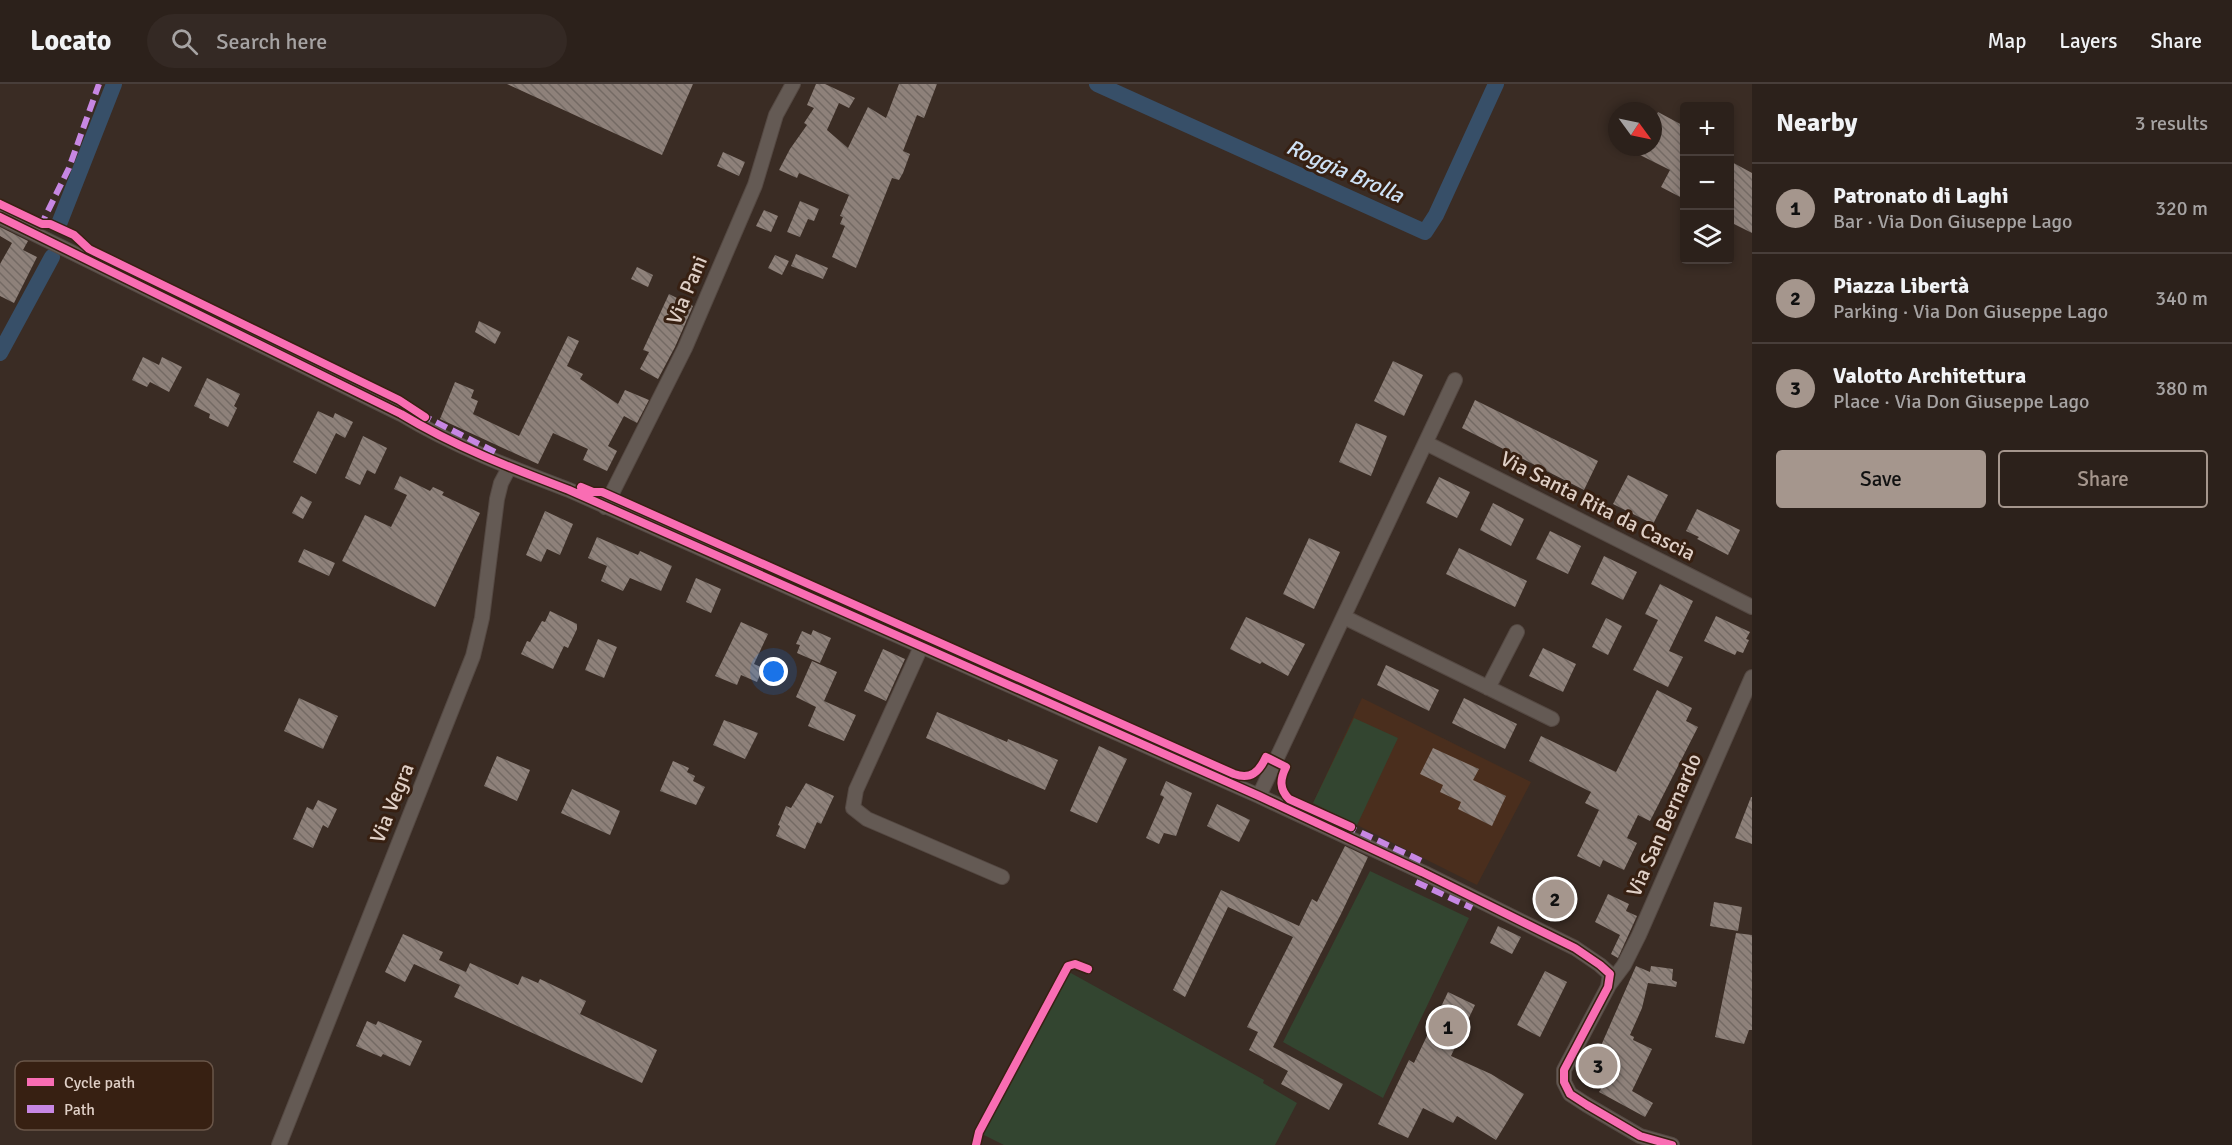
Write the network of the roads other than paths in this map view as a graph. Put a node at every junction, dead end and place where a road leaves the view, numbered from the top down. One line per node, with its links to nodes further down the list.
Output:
1 (793, 84): 6 (street, Via Pani)
2 (0, 217): 5 (street)
3 (1455, 380): 4 (street)
4 (1426, 443): 7 (street, Via Santa Rita da Cascia); 8 (street)
5 (509, 468): 6 (street); 17 (street, Via Vegra)
6 (605, 507): 10 (street)
7 (1752, 607)
8 (1344, 617): 12 (street); 14 (street)
9 (1517, 632): 12 (street)
10 (921, 647): 14 (street); 15 (street)
11 (1752, 677): 16 (street, Via San Bernardo)
12 (1488, 688): 13 (street)
13 (1552, 719)
14 (1259, 796): 16 (street)
15 (1002, 877)
16 (1608, 987): 18 (street, Via San Bernardo)
17 (279, 1145)
18 (1672, 1145)

